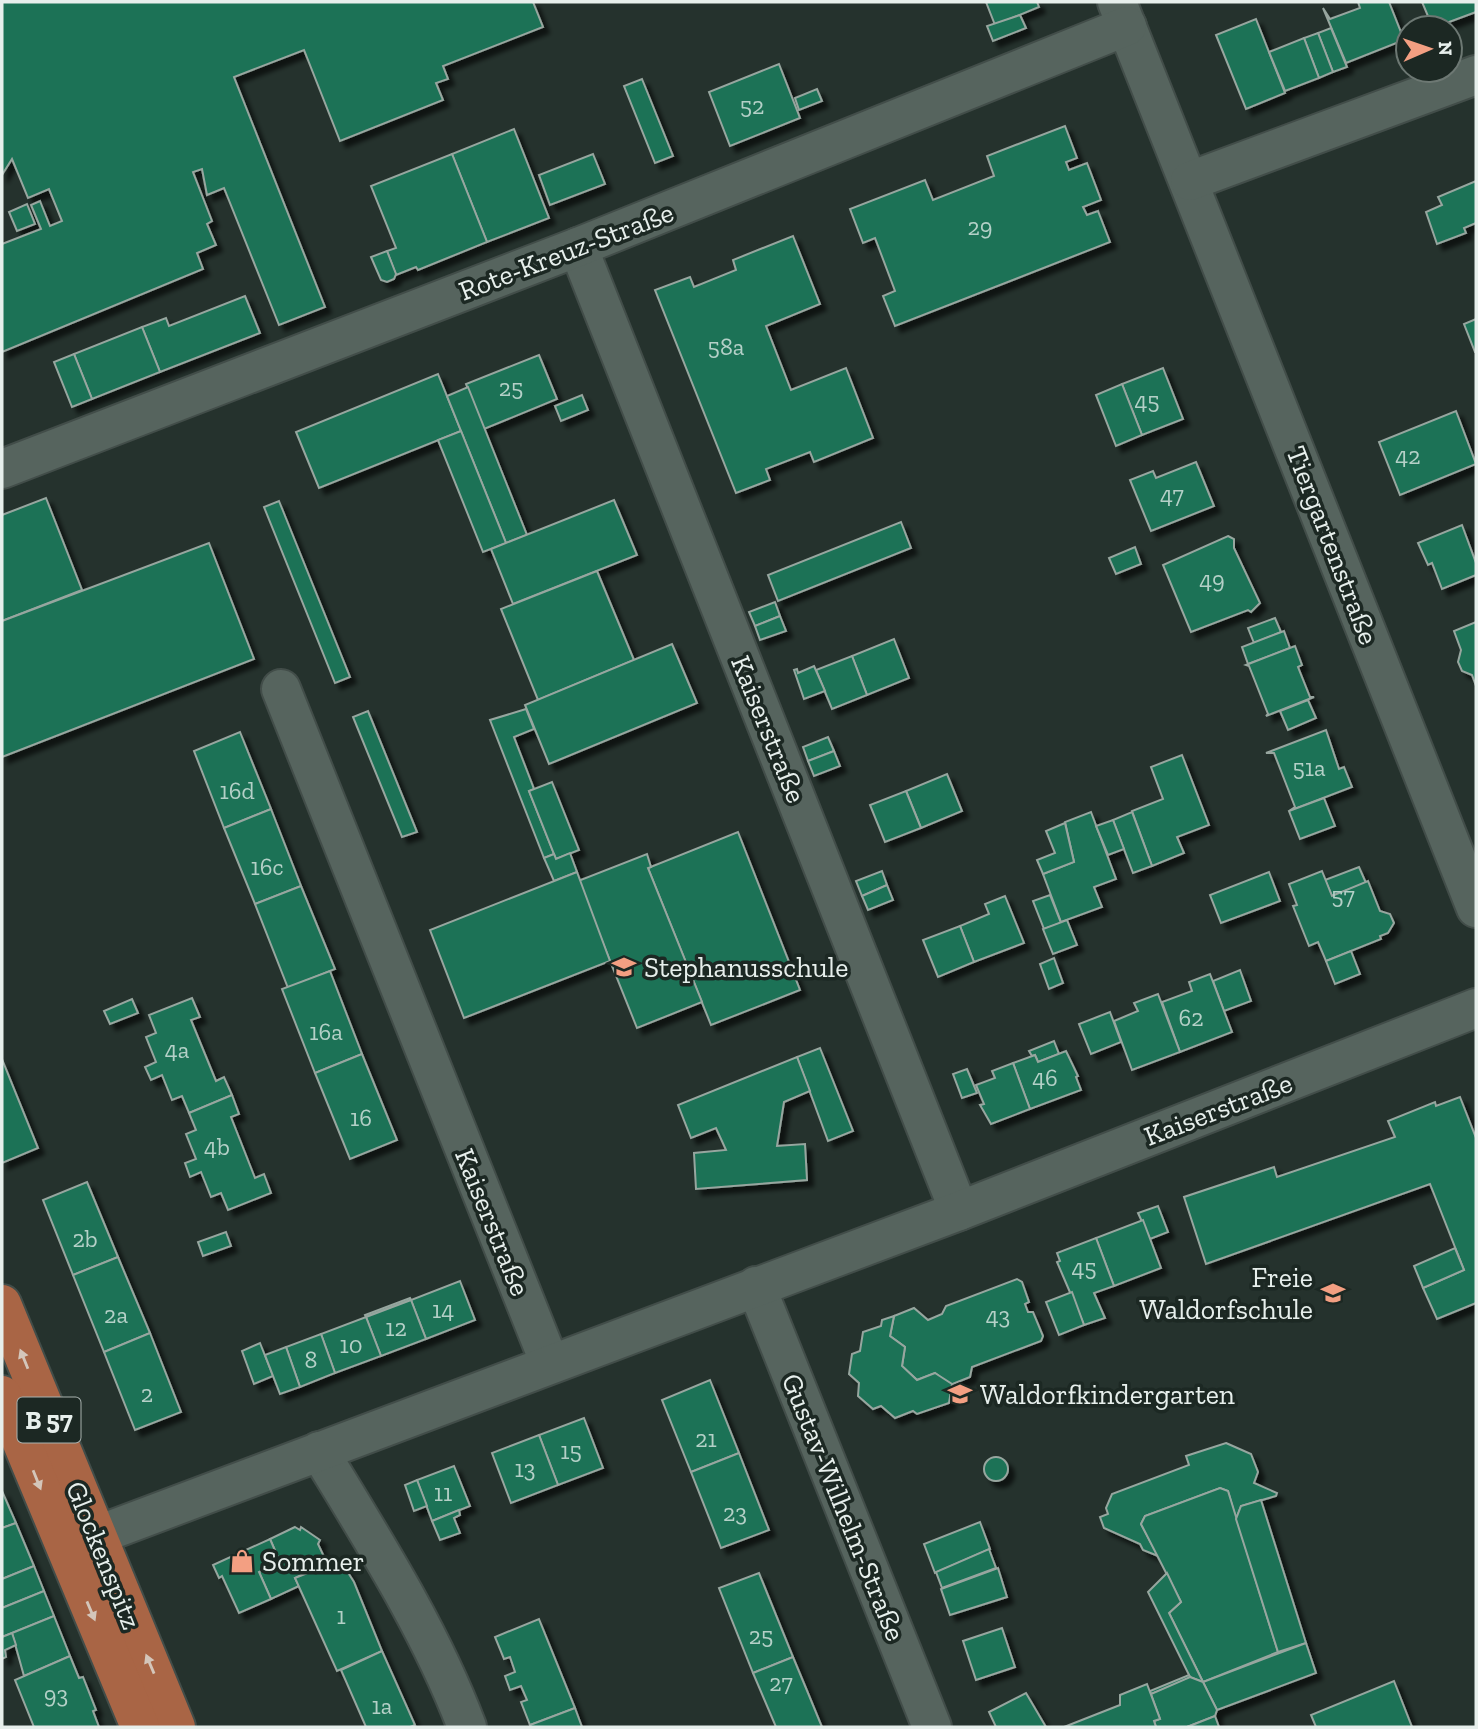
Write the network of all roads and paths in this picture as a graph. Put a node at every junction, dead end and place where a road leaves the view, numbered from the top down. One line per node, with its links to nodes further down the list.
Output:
1 (1122, 14): 3 (street, Tiergartenstraße); 4 (street, Rote-Kreuz-Straße)
2 (1476, 75): 3 (street)
3 (1191, 181): 7 (street, Tiergartenstraße)
4 (578, 247): 5 (street, Rote-Kreuz-Straße); 9 (street, Kaiserstraße)
5 (2, 469)
6 (281, 689): 12 (street, Kaiserstraße)
7 (1476, 908)
8 (1476, 1008): 9 (street, Kaiserstraße)
9 (959, 1211): 10 (street, Kaiserstraße)
10 (756, 1286): 12 (street, Kaiserstraße); 19 (street, Gustav-Wilhelm-Straße)
11 (2, 1304): 15 (main road, Glockenspitz / B 57, one-way to 11)
12 (550, 1364): 14 (street, Kaiserstraße)
13 (2, 1395): 15 (main road, Glockenspitz / B 57, one-way to 15)
14 (319, 1451): 15 (street, Kaiserstraße); 18 (street)
15 (80, 1542): 16 (main road, Glockenspitz / B 57, one-way to 16); 17 (main road, Glockenspitz / B 57, one-way to 15)
16 (140, 1727)
17 (176, 1727)
18 (467, 1727)
19 (932, 1727)

